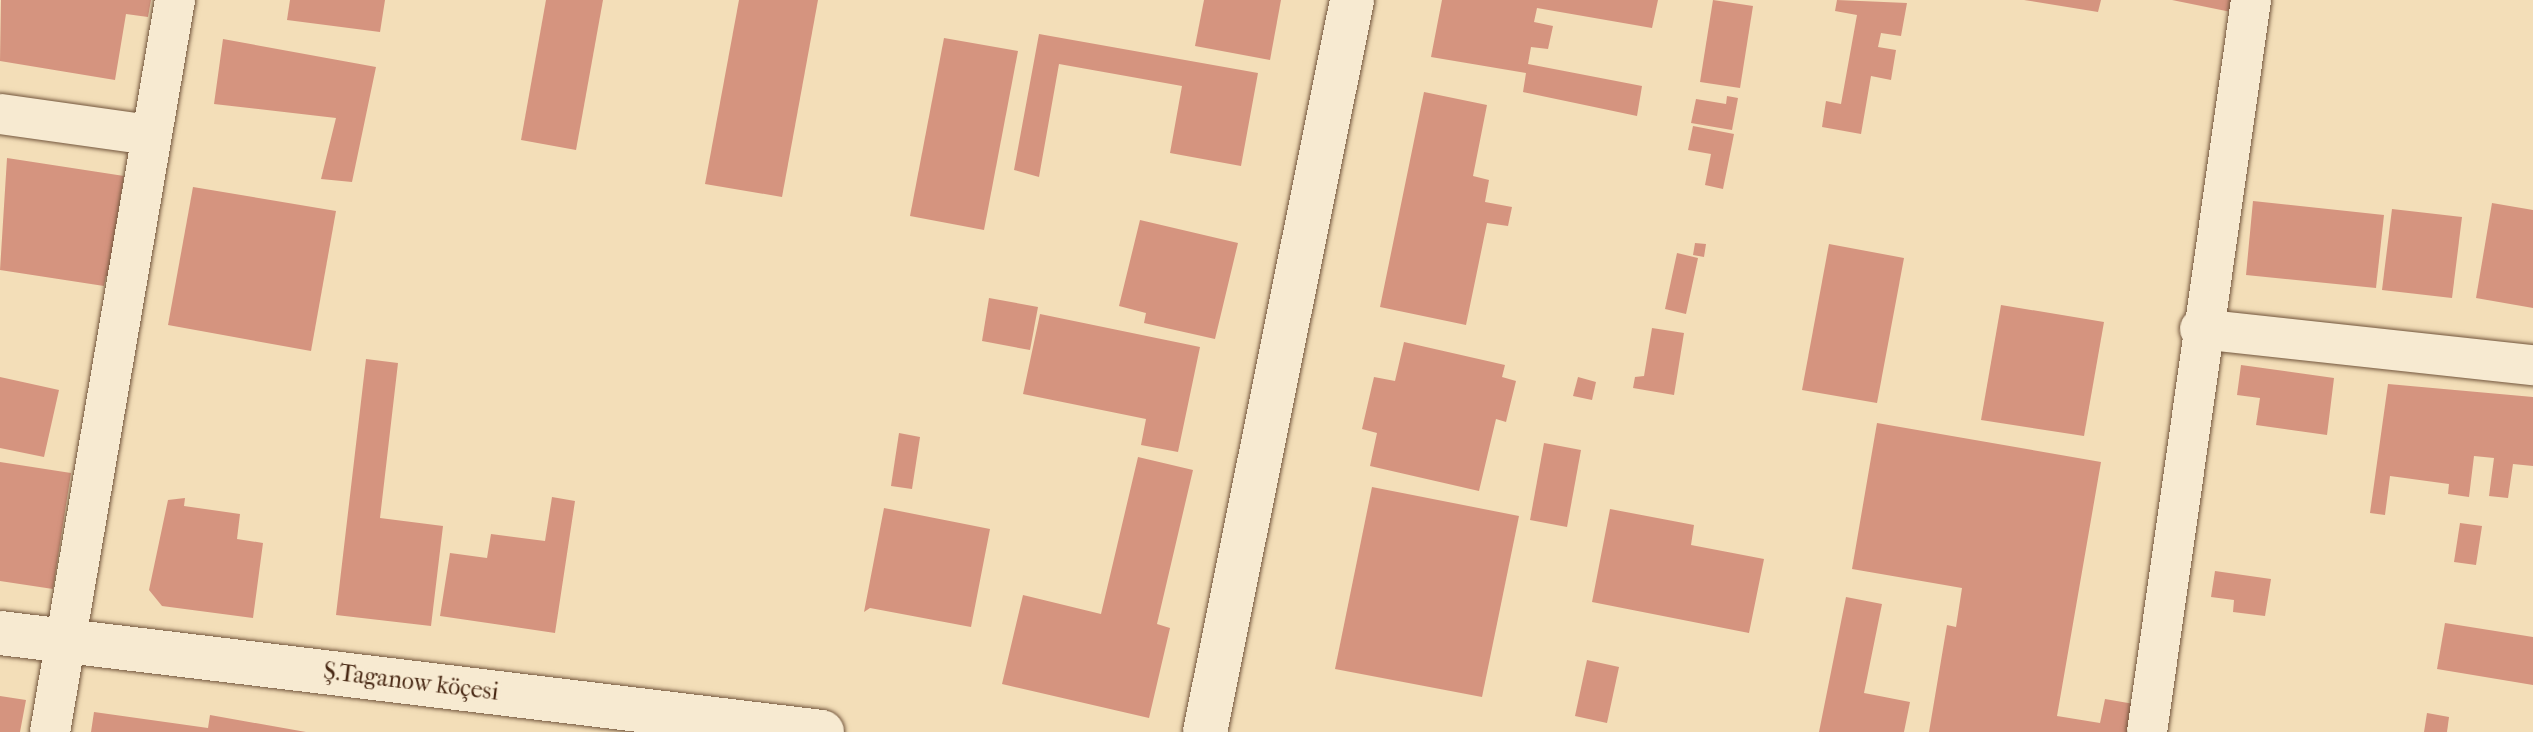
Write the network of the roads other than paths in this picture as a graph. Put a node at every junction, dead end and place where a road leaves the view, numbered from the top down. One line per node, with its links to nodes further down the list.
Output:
1 (175, 0): 5 (street)
2 (1352, 0): 12 (street)
3 (2251, 0): 6 (street)
4 (0, 114): 5 (street)
5 (150, 135): 9 (street)
6 (2200, 329): 7 (street); 13 (street)
7 (2533, 365)
8 (0, 633): 9 (street, Ş.Taganow köçesi)
9 (67, 640): 10 (street); 11 (street, Ş.Taganow köçesi)
10 (50, 732)
11 (822, 732)
12 (1205, 732)
13 (2147, 732)

